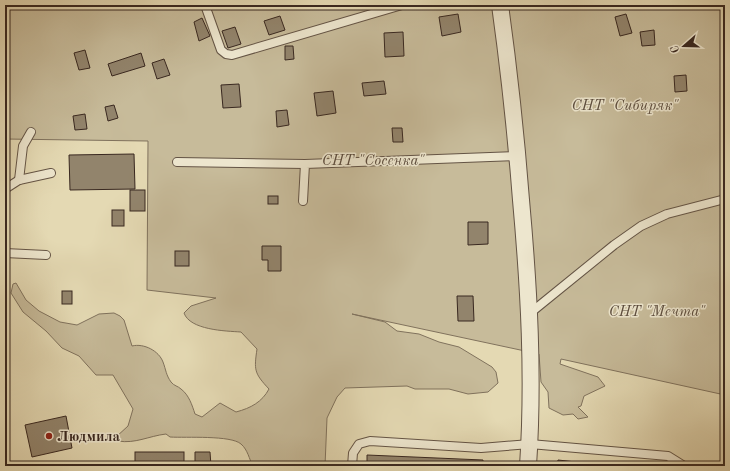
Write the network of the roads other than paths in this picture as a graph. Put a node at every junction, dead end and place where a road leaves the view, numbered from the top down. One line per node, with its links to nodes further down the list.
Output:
1 (205, 5): 2 (lane)
2 (402, 5)
3 (500, 5): 5 (street)
4 (31, 132): 9 (lane)
5 (518, 156): 7 (lane); 15 (street)
6 (177, 162): 7 (lane)
7 (305, 164): 12 (lane)
8 (51, 173): 9 (lane)
9 (19, 180): 10 (lane)
10 (5, 189)
11 (725, 199): 15 (lane)
12 (302, 201)
13 (5, 253): 14 (lane)
14 (46, 255)
15 (530, 314): 16 (street)
16 (530, 444): 17 (lane); 18 (street); 19 (lane)
17 (352, 466)
18 (528, 466)
19 (684, 466)

